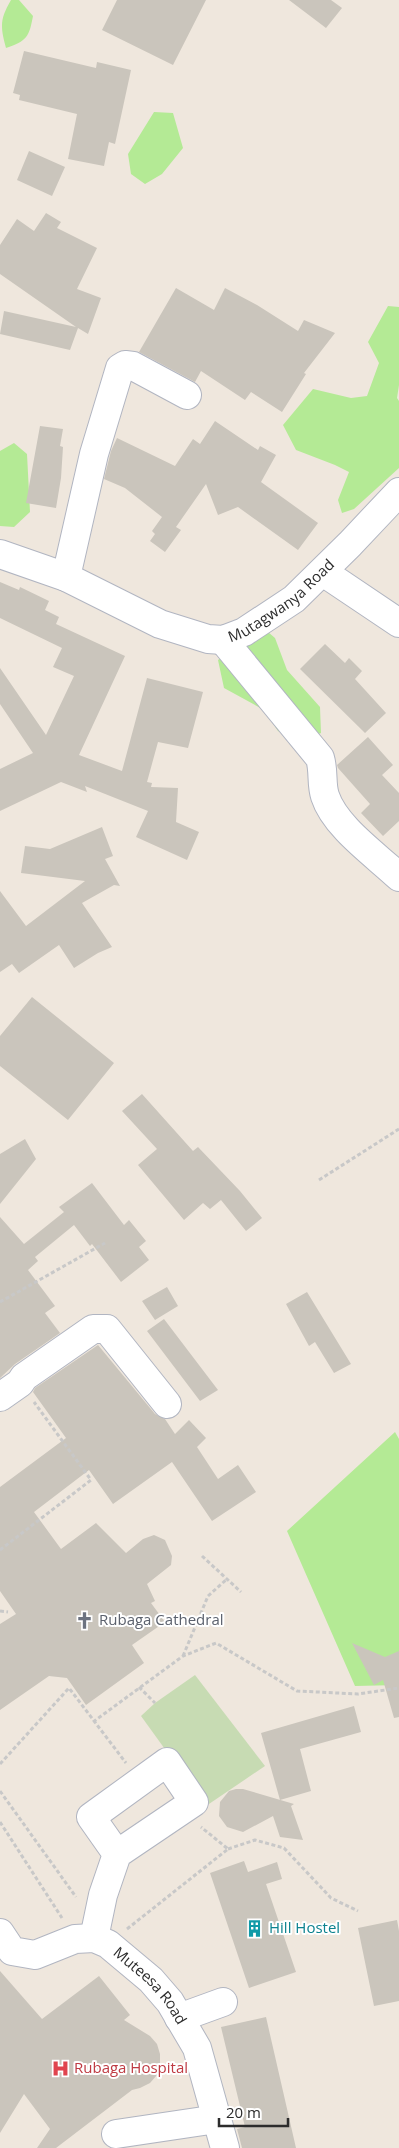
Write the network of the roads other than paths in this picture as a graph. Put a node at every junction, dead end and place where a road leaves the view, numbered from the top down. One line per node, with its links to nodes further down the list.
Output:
1 (186, 395): 5 (street)
2 (399, 492): 4 (street, Mutagwanya Road)
3 (0, 554): 5 (street, Mutagwanya Road)
4 (322, 572): 6 (street); 7 (street, Mutagwanya Road)
5 (66, 577): 7 (street, Mutagwanya Road)
6 (399, 623)
7 (223, 640): 8 (street)
8 (399, 877)
9 (10, 1390): 10 (street)
10 (167, 1404)
11 (118, 1854): 11 (street); 13 (street)
12 (0, 1934): 13 (street)
13 (94, 1936): 15 (street, Muteesa Road)
14 (223, 2002): 15 (street)
15 (179, 2018): 16 (street, Muteesa Road)
16 (217, 2119): 17 (street); 18 (street, Muteesa Road)
17 (116, 2134)
18 (225, 2148)

